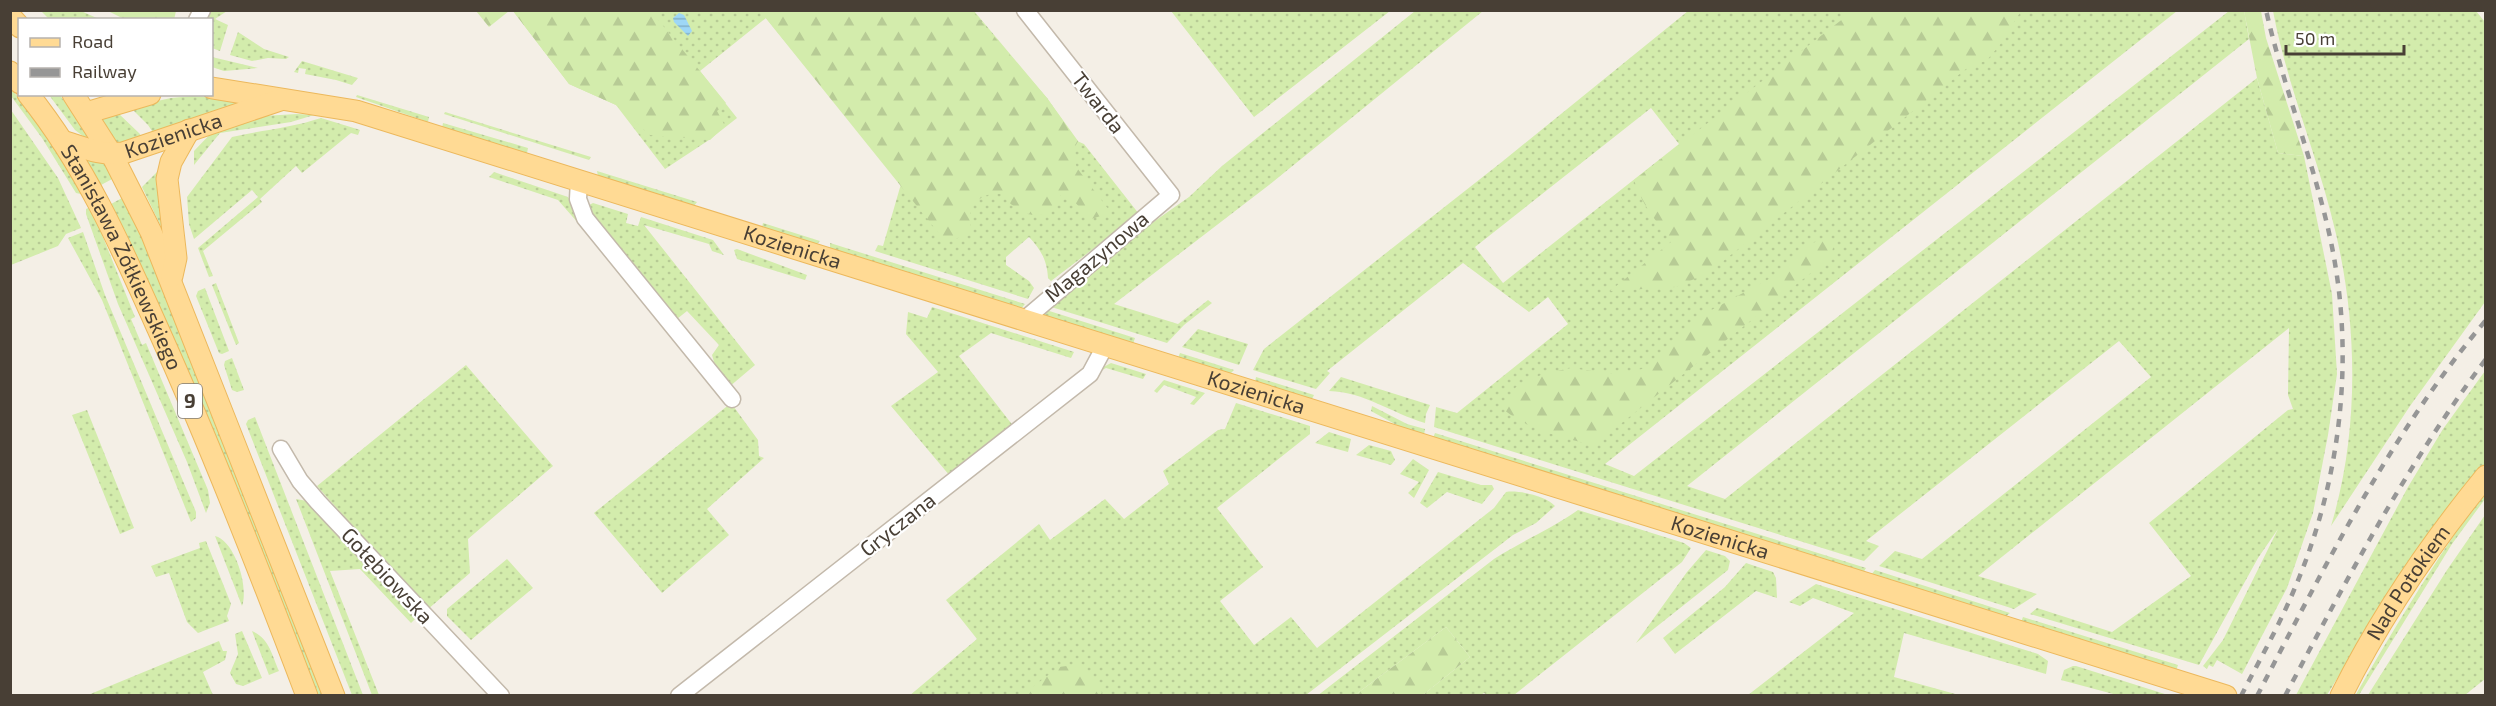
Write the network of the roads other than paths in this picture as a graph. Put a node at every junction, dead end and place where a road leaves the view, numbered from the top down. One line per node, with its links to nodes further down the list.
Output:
1 (1024, 10): 12 (street, Twarda)
2 (213, 88): 6 (main road, Kozienicka)
3 (29, 96): 9 (main road, Stanisława Żółkiewskiego / 9)
4 (74, 96): 7 (main road, Stanisława Żółkiewskiego / 9)
5 (143, 96): 7 (main road)
6 (283, 99): 8 (main road, Kozienicka); 11 (main road, Kozienicka)
7 (86, 113): 10 (main road, Stanisława Żółkiewskiego / 9)
8 (189, 130): 10 (main road, Kozienicka); 13 (main road)
9 (62, 141): 10 (main road, Kozienicka); 20 (main road, Stanisława Żółkiewskiego / 9)
10 (112, 155): 13 (main road, Stanisława Żółkiewskiego / 9)
11 (579, 181): 14 (main road, Kozienicka); 16 (street)
12 (1171, 195): 14 (street, Magazynowa)
13 (171, 278): 21 (main road, Stanisława Żółkiewskiego / 9)
14 (1024, 320): 15 (main road, Kozienicka)
15 (1105, 345): 19 (main road, Kozienicka); 23 (street, Gryczana)
16 (732, 399)
17 (280, 449): 22 (street, Gołębiowska)
18 (2486, 476): 24 (main road, Nad Potokiem)
19 (2224, 695)
20 (307, 696)
21 (334, 696)
22 (501, 696)
23 (680, 696)
24 (2341, 696)

